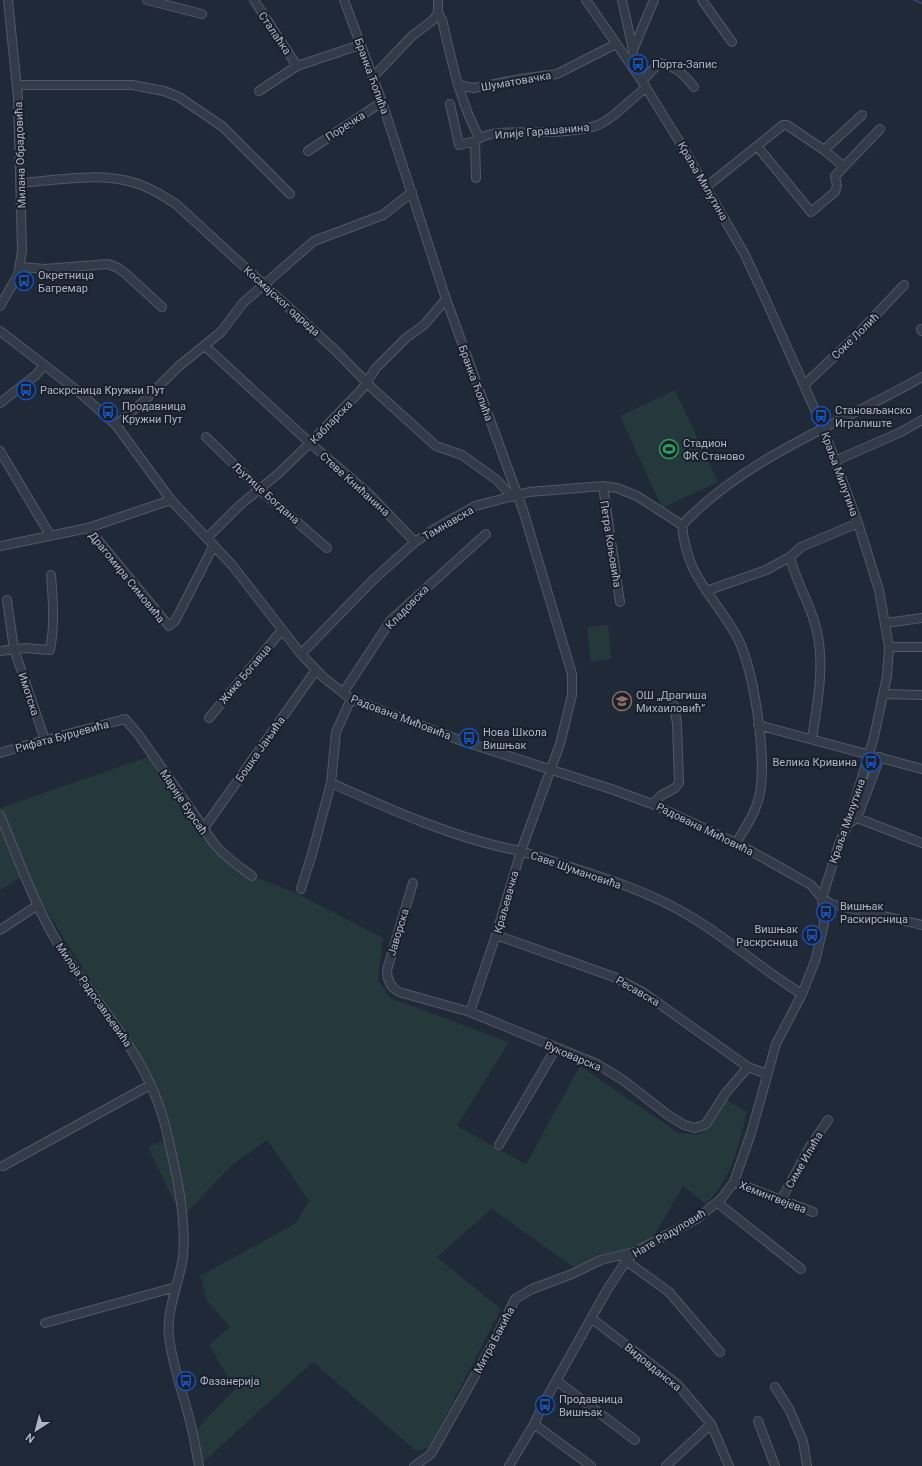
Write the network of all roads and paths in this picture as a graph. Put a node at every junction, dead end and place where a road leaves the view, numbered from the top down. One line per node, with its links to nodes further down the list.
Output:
1 (8, 0): 20 (street, Милана Обрадовића)
2 (147, 0): 11 (street)
3 (254, 0): 16 (street, Сталаћка)
4 (344, 0): 14 (street, Бранка Ћопића)
5 (438, 0): 10 (street)
6 (586, 0): 13 (street, Краља Милутина)
7 (622, 0): 15 (street)
8 (654, 0): 15 (street)
9 (702, 0): 12 (street)
10 (438, 13): 18 (street); 21 (street)
11 (202, 14)
12 (732, 42)
13 (616, 44): 17 (street, Краља Милутина); 21 (street, Шуматовачка)
14 (360, 45): 16 (street); 18 (street, Бранка Ћопића)
15 (633, 50): 17 (street)
16 (297, 66): 23 (street)
17 (632, 66): 19 (street, Краља Милутина)
18 (373, 77): 24 (street, Бранка Ћопића)
19 (644, 84): 22 (street); 28 (street, Илије Гарашанина); 35 (street, Краља Милутина)
20 (17, 86): 34 (street, Милана Обрадовића); 37 (street)
21 (458, 86): 28 (street)
22 (694, 86)
23 (259, 91)
24 (382, 102): 30 (street, Поречка); 36 (street, Бранка Ћопића)
25 (450, 104): 28 (street, Илије Гарашанина)
26 (862, 115): 31 (street)
27 (880, 129): 32 (street)
28 (477, 139): 33 (street)
29 (757, 146): 31 (street); 32 (street); 35 (street)
30 (308, 150)
31 (824, 150): 32 (street)
32 (843, 166)
33 (476, 178)
34 (21, 183): 38 (street, Милана Обрадовића); 40 (street, Космајског одреда)
35 (706, 187): 49 (street, Краља Милутина)
36 (412, 192): 40 (street); 41 (street, Бранка Ћопића)
37 (290, 194)
38 (20, 267): 42 (street, Милана Обрадовића); 43 (street)
39 (904, 284): 49 (street, Соке Лолић)
40 (263, 286): 45 (street); 48 (street, Космајског одреда)
41 (446, 298): 48 (street, Кабларска); 60 (street, Бранка Ћопића)
42 (0, 306)
43 (162, 307)
44 (0, 331): 46 (street, Радована Мићовића)
45 (205, 346): 52 (street); 55 (street, Стеве Книћанина)
46 (44, 365): 50 (street); 52 (street, Радована Мићовића)
47 (922, 377): 53 (street)
48 (367, 382): 55 (street, Кабларска); 60 (street, Космајског одреда)
49 (804, 385): 53 (street, Краља Милутина)
50 (0, 403)
51 (922, 420): 57 (street)
52 (116, 424): 61 (street, Радована Мићовића)
53 (823, 428): 57 (street, Краља Милутина); 63 (street)
54 (206, 437): 59 (street, Љутице Богдана)
55 (310, 443): 59 (street, Кабларска); 68 (street, Стеве Книћанина)
56 (0, 451): 66 (street)
57 (836, 461): 62 (street, Краља Милутина)
58 (602, 486): 60 (street, Тамнавска); 63 (street, Тамнавска); 76 (street, Петра Коњовића)
59 (259, 489): 67 (street, Кабларска); 71 (street, Љутице Богдана)
60 (515, 496): 68 (street, Тамнавска); 99 (street, Бранка Ћопића)
61 (171, 500): 64 (street); 67 (street, Радована Мићовића)
62 (858, 523): 72 (street); 78 (street, Краља Милутина)
63 (682, 525): 74 (street)
64 (88, 528): 66 (street); 69 (street, Драгомира Симовића)
65 (486, 534): 86 (street, Кладовска)
66 (50, 536): 70 (street)
67 (207, 538): 69 (street, Радована Мићовића)
68 (415, 542): 84 (street, Тамнавска)
69 (214, 545): 79 (street, Радована Мићовића)
70 (0, 546)
71 (327, 548)
72 (790, 557): 74 (street); 94 (street)
73 (51, 575): 82 (street)
74 (706, 591): 93 (street)
75 (7, 600): 82 (street)
76 (620, 602)
77 (922, 618): 78 (street)
78 (886, 623): 80 (street, Краља Милутина)
79 (282, 630): 84 (street, Радована Мићовића); 91 (street, Жике Богавца)
80 (889, 647): 81 (street); 87 (street, Краља Милутина)
81 (922, 647)
82 (14, 649): 83 (street); 95 (street, Имотска)
83 (0, 651)
84 (301, 654): 85 (street, Радована Мићовића)
85 (316, 670): 86 (street, Радована Мићовића); 106 (street, Бошка Јањића)
86 (343, 693): 89 (street, Радована Мићовића)
87 (884, 694): 88 (street); 97 (street, Краља Милутина)
88 (922, 695)
89 (351, 699): 99 (street, Радована Мићовића); 101 (street)
90 (674, 705): 102 (street)
91 (209, 718)
92 (125, 719): 95 (street, Рифата Бурџевића); 106 (street, Марије Бурсаћ)
93 (758, 725): 94 (street); 107 (street)
94 (812, 739): 97 (street)
95 (45, 740): 96 (street, Рифата Бурџевића)
96 (0, 753)
97 (869, 755): 98 (street); 105 (street, Краља Милутина)
98 (880, 757): 100 (street); 104 (street)
99 (551, 769): 102 (street, Радована Мићовића); 109 (street, Краљевачка)
100 (922, 769)
101 (331, 783): 109 (street, Саве Шумановића); 112 (street)
102 (652, 804): 107 (street, Радована Мићовића)
103 (0, 815): 114 (street, Милоја Радосављевића)
104 (857, 818): 105 (street); 108 (street)
105 (848, 824): 113 (street, Краља Милутина)
106 (204, 828): 110 (street, Марије Бурсаћ)
107 (736, 843): 113 (street, Радована Мићовића)
108 (922, 843)
109 (521, 851): 117 (street, Краљевачка); 119 (street, Саве Шумановића)
110 (252, 876)
111 (413, 883): 118 (street, Јаворска)
112 (301, 889)
113 (822, 898): 115 (street, Радована Мићовића); 119 (street, Нате Радуловић)
114 (38, 905): 116 (street); 124 (street, Милоја Радосављевића)
115 (922, 925)
116 (0, 930)
117 (496, 935): 120 (street, Краљевачка); 122 (street, Ресавска)
118 (388, 981): 120 (street, Вуковарска)
119 (802, 994): 123 (street, Нате Радуловић)
120 (470, 1012): 121 (street, Вуковарска)
121 (556, 1048): 122 (street, Вуковарска); 126 (street)
122 (748, 1067): 123 (street, Ресавска)
123 (767, 1074): 128 (street, Нате Радуловић)
124 (150, 1085): 127 (street); 135 (street, Милоја Радосављевића)
125 (828, 1120): 129 (street, Симе Илића)
126 (499, 1145)
127 (4, 1166)
128 (734, 1182): 129 (street, Хемингвејева); 130 (street, Нате Радуловић)
129 (780, 1200): 131 (street, Хемингвејева)
130 (718, 1203): 132 (street, Нате Радуловић); 134 (street)
131 (813, 1212)
132 (635, 1252): 133 (street, Нате Радуловић); 146 (street, Митра Бакића)
133 (626, 1261): 136 (street, Нате Радуловић); 138 (street)
134 (800, 1269)
135 (176, 1288): 137 (street); 145 (street, Милоја Радосављевића)
136 (591, 1318): 139 (street, Нате Радуловић); 143 (street, Видовданска)
137 (45, 1323)
138 (720, 1352)
139 (557, 1381): 142 (street, Нате Радуловић); 144 (street)
140 (775, 1387): 152 (street)
141 (758, 1421): 151 (street)
142 (534, 1424): 147 (street, Нате Радуловић); 148 (street)
143 (711, 1424): 149 (street); 150 (street, Видовданска)
144 (635, 1440)
145 (199, 1466)
146 (414, 1466)
147 (509, 1466)
148 (591, 1466)
149 (666, 1466)
150 (729, 1466)
151 (775, 1466)
152 (807, 1466)

